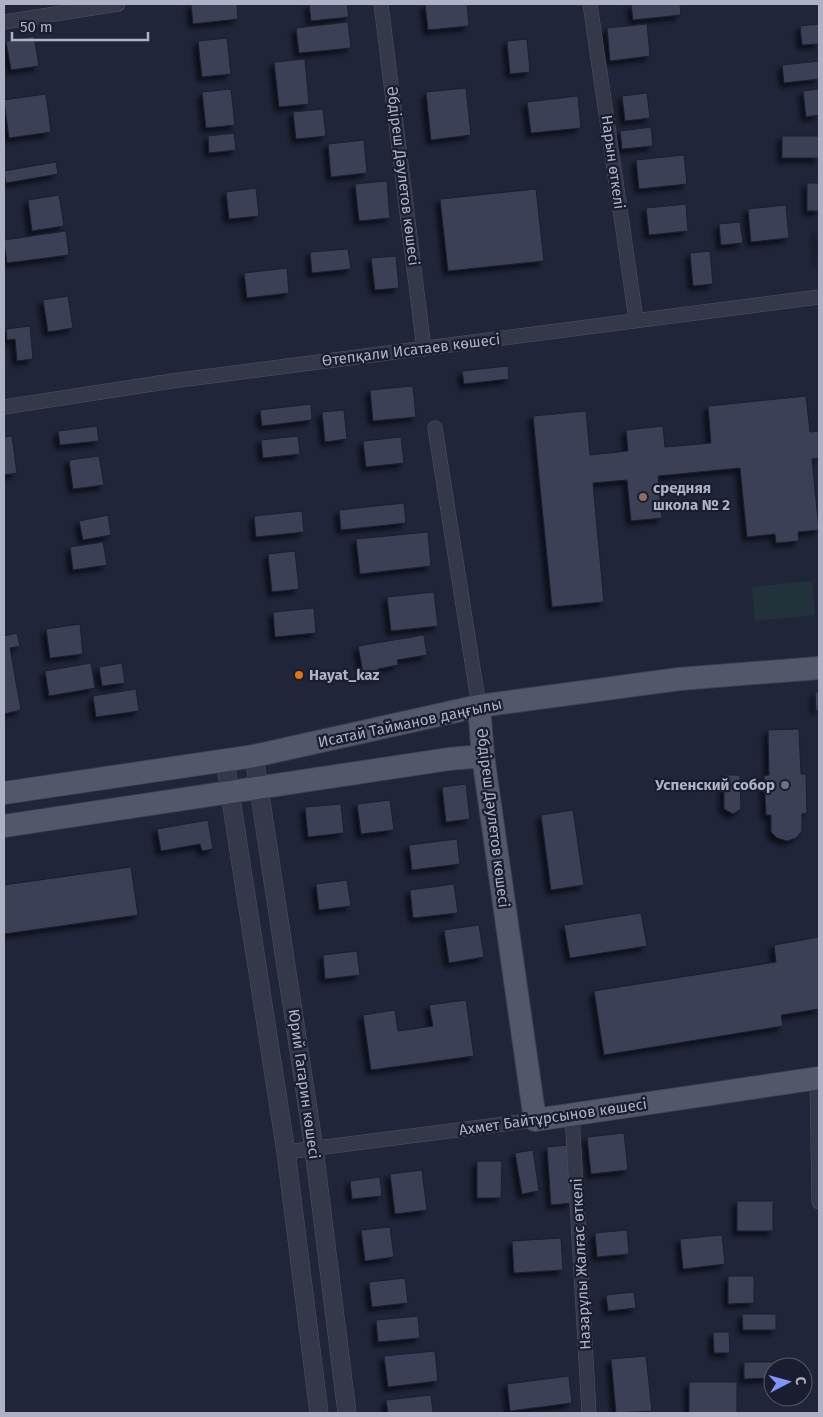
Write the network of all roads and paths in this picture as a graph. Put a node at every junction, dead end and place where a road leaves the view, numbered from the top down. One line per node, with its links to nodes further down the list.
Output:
1 (118, 4): 4 (street)
2 (381, 4): 7 (street, Әбдіреш Дәулетов көшесі)
3 (590, 4): 6 (street, Нарын өткелі)
4 (4, 22)
5 (819, 297): 6 (street, Өтепқали Исатаев көшесі)
6 (636, 320): 7 (street, Өтепқали Исатаев көшесі)
7 (424, 349): 8 (street, Өтепқали Исатаев көшесі)
8 (4, 407)
9 (435, 428): 11 (street, Әбдіреш Дәулетов көшесі)
10 (819, 668): 11 (main road, Исатай Тайманов даңғылы)
11 (479, 706): 12 (main road, Исатай Тайманов даңғылы); 13 (main road, Әбдіреш Дәулетов көшесі)
12 (254, 756): 14 (main road, Исатай Тайманов даңғылы); 15 (street, Юрий Гагарин көшесі)
13 (484, 756): 15 (main road); 21 (main road, Әбдіреш Дәулетов көшесі)
14 (225, 761): 16 (street, Юрий Гагарин көшесі); 17 (main road, Исатай Тайманов даңғылы)
15 (259, 787): 16 (main road); 22 (street, Юрий Гагарин көшесі)
16 (230, 792): 18 (main road); 23 (street, Юрий Гагарин көшесі)
17 (4, 793)
18 (4, 826)
19 (818, 1078): 20 (main road, Ахмет Байтұрсынов көшесі); 24 (street)
20 (572, 1114): 21 (main road, Ахмет Байтұрсынов көшесі); 27 (street, Назарұлы Жалғас өткелі)
21 (535, 1120): 22 (street, Ахмет Байтұрсынов көшесі)
22 (314, 1149): 23 (street, Ахмет Байтұрсынов көшесі); 26 (street, Юрий Гагарин көшесі)
23 (286, 1152): 25 (street, Юрий Гагарин көшесі)
24 (819, 1202)
25 (319, 1413)
26 (347, 1413)
27 (589, 1413)

